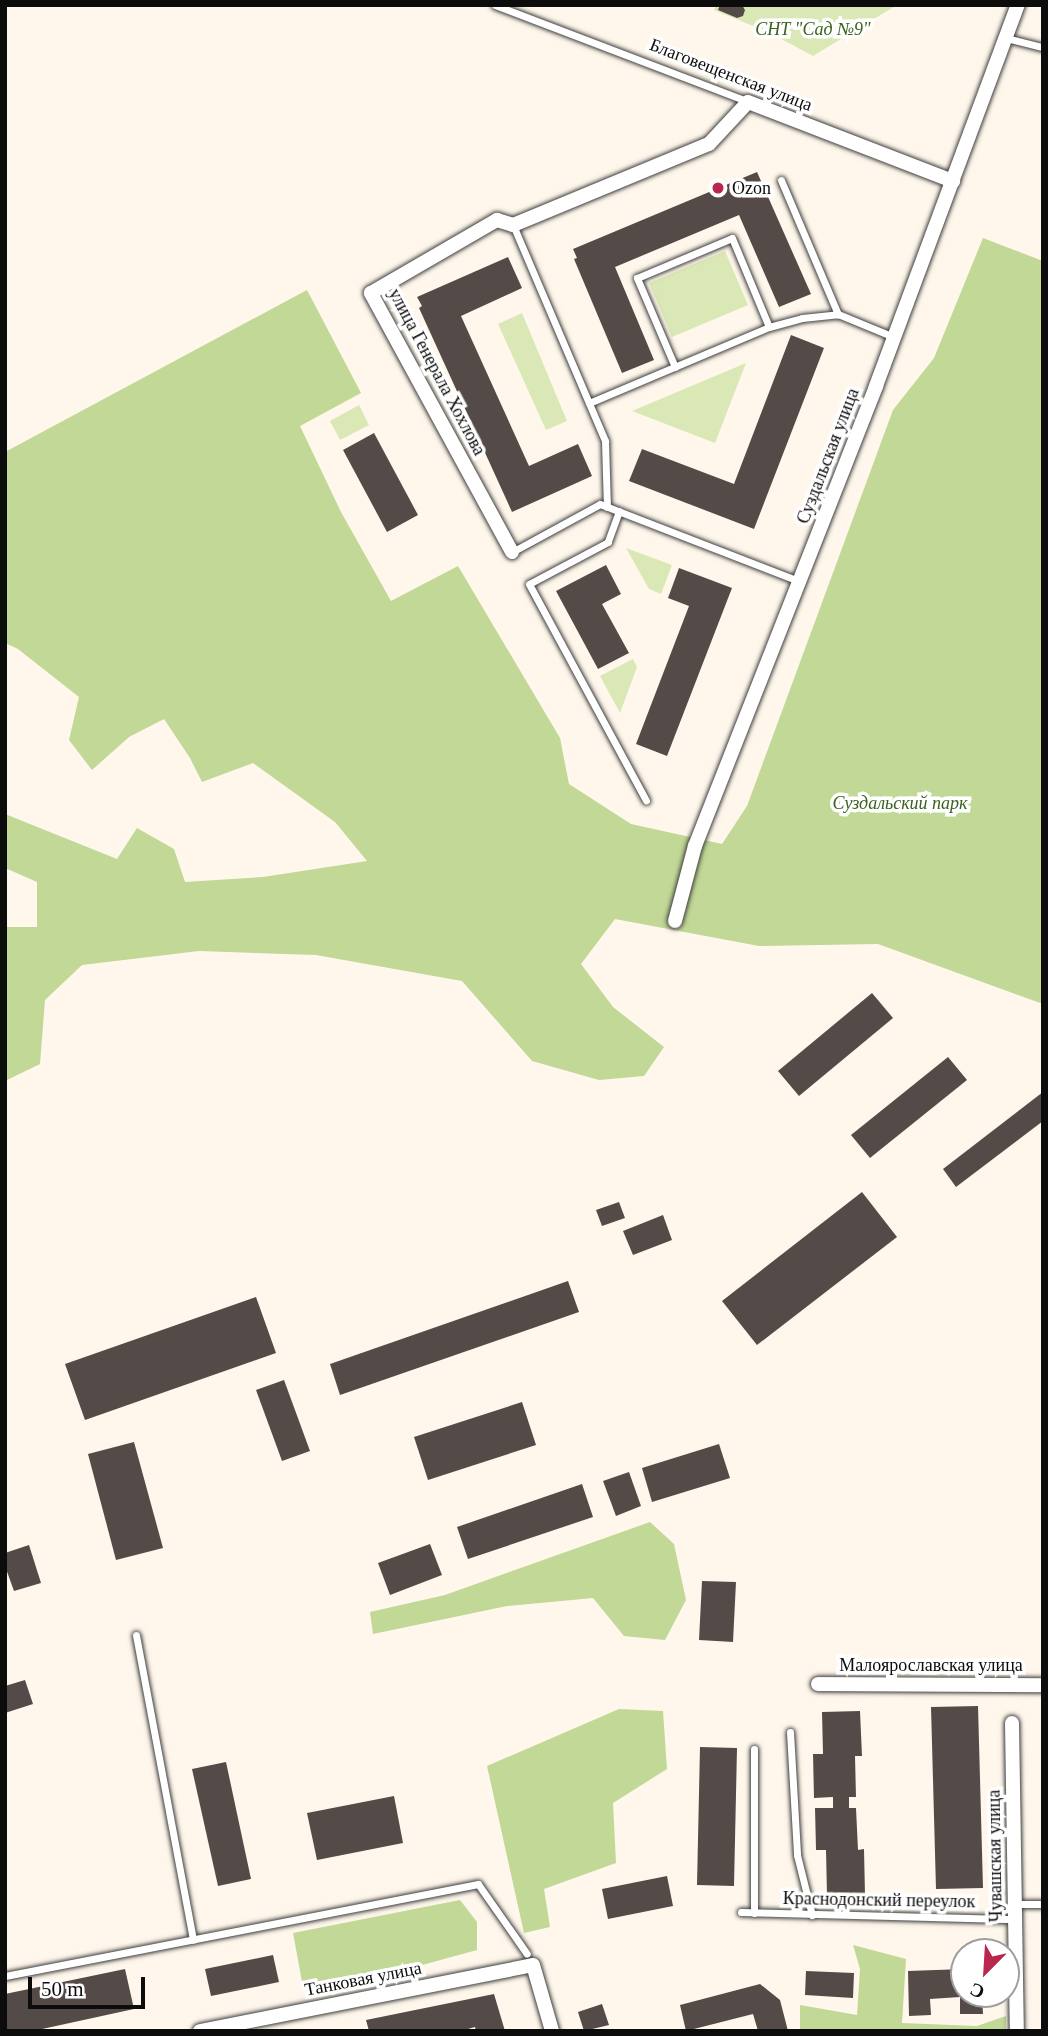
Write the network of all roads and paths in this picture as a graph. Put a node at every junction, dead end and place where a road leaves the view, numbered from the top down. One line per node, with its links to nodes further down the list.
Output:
1 (495, 5): 5 (lane, Благовещенская улица)
2 (1018, 5): 3 (street, Суздальская улица)
3 (1005, 38): 4 (lane); 7 (street, Суздальская улица)
4 (1043, 47)
5 (748, 102): 7 (street, Благовещенская улица); 8 (street, улица Генерала Хохлова)
6 (781, 180): 9 (lane)
7 (953, 181): 11 (street, Суздальская улица)
8 (513, 225): 13 (lane); 16 (street, улица Генерала Хохлова)
9 (838, 314): 10 (lane); 11 (lane)
10 (769, 327): 12 (lane); 12 (lane)
11 (895, 338): 17 (street, Суздальская улица)
12 (675, 367): 13 (lane)
13 (589, 403): 14 (lane)
14 (607, 507): 15 (lane); 16 (lane)
15 (619, 512): 17 (lane); 18 (lane)
16 (512, 552)
17 (800, 581): 19 (street, Суздальская улица)
18 (646, 800)
19 (675, 921)
20 (136, 1635): 32 (lane)
21 (818, 1684): 22 (street, Малоярославская улица)
22 (1043, 1685)
23 (1012, 1723): 26 (street, Чувашская улица)
24 (790, 1732): 30 (lane)
25 (754, 1749): 29 (lane)
26 (1015, 1904): 27 (lane); 31 (street, Чувашская улица)
27 (1043, 1904)
28 (741, 1912): 29 (lane, Краснодонский переулок)
29 (754, 1913): 30 (lane, Краснодонский переулок)
30 (811, 1915): 31 (lane, Краснодонский переулок)
31 (1015, 1919): 37 (street, Чувашская улица)
32 (192, 1940): 33 (lane); 34 (lane)
33 (530, 1960): 35 (street, Танковая улица); 36 (street)
34 (5, 1976)
35 (201, 2031)
36 (552, 2031)
37 (1017, 2031)

